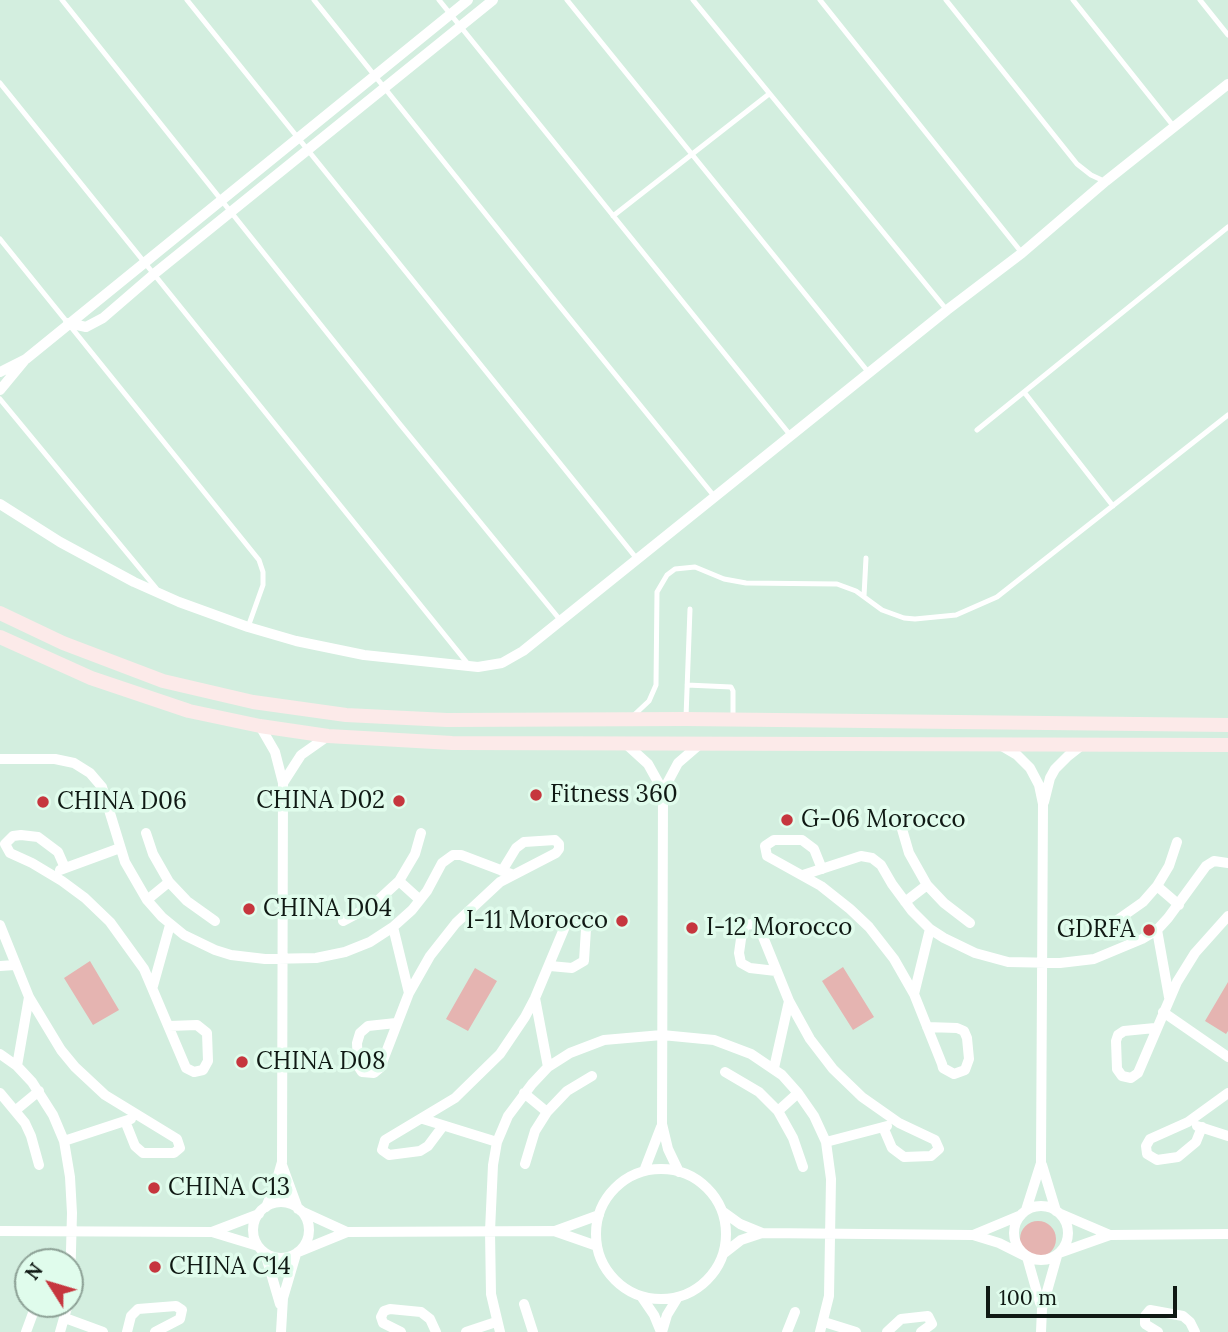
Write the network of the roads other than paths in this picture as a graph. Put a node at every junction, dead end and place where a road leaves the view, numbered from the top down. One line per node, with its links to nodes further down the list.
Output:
1 (62, 0): 26 (lane)
2 (187, 0): 22 (lane)
3 (314, 0): 16 (lane)
4 (439, 0): 13 (lane)
5 (468, 0): 13 (street)
6 (493, 0): 14 (street)
7 (567, 0): 24 (lane)
8 (693, 0): 20 (lane)
9 (820, 0): 31 (lane)
10 (946, 0): 25 (lane)
11 (1073, 0): 21 (lane)
12 (1200, 0): 15 (lane)
13 (450, 14): 14 (lane); 16 (street)
14 (460, 27): 19 (street); 28 (lane)
15 (1228, 35)
16 (375, 75): 19 (lane); 22 (street)
17 (0, 83): 32 (lane)
18 (1228, 85): 21 (street)
19 (385, 88): 23 (street); 45 (lane)
20 (769, 94): 24 (lane); 34 (lane)
21 (1175, 128): 25 (street)
22 (298, 137): 23 (lane); 26 (street)
23 (307, 150): 27 (street); 49 (lane)
24 (692, 154): 28 (lane); 38 (lane)
25 (1106, 181): 31 (street)
26 (222, 199): 27 (lane); 32 (street)
27 (232, 211): 33 (street); 54 (lane)
28 (613, 216): 44 (lane)
29 (1228, 227): 40 (lane)
30 (0, 239): 35 (lane)
31 (1022, 253): 34 (street)
32 (144, 261): 33 (lane); 35 (street)
33 (154, 274): 35 (street); 57 (lane)
34 (947, 310): 38 (street)
35 (68, 323): 36 (street); 55 (lane)
36 (26, 359): 37 (street); 39 (street)
37 (0, 372)
38 (869, 373): 44 (street)
39 (0, 390)
40 (1024, 392): 43 (lane); 47 (lane)
41 (0, 399): 50 (lane)
42 (1228, 415): 47 (lane)
43 (976, 430)
44 (791, 436): 45 (street)
45 (716, 498): 49 (street)
46 (0, 504): 50 (street)
47 (1113, 506): 51 (lane)
48 (866, 558): 51 (lane)
49 (637, 559): 54 (street)
50 (161, 595): 55 (street)
51 (864, 596): 61 (lane)
52 (690, 609): 60 (lane)
53 (0, 612): 59 (street)
54 (561, 621): 57 (street)
55 (248, 626): 57 (street)
56 (0, 638): 58 (street)
57 (470, 666)
58 (65, 667): 59 (street); 66 (street)
59 (134, 671): 61 (street)
60 (687, 685): 62 (lane); 63 (lane)
61 (631, 718): 62 (street)
62 (686, 719): 63 (street)
63 (733, 719): 64 (street)
64 (901, 720): 65 (street); 68 (street)
65 (1228, 725)
66 (260, 726): 67 (street); 75 (street)
67 (328, 736): 69 (street); 75 (street)
68 (841, 742): 70 (street); 71 (street)
69 (625, 743): 70 (street); 76 (street)
70 (702, 743): 76 (street)
71 (1000, 745): 72 (street); 77 (street)
72 (1083, 745): 73 (street); 77 (street)
73 (1228, 745)
74 (0, 759): 82 (street)
75 (283, 783): 108 (street)
76 (663, 791): 126 (street)
77 (1043, 804): 109 (street)
78 (902, 829): 91 (street)
79 (146, 833): 90 (street)
80 (421, 833): 89 (street)
81 (1177, 842): 92 (street)
82 (120, 848): 84 (street); 94 (street)
83 (1228, 863): 96 (street)
84 (65, 868): 87 (street); 87 (street)
85 (822, 869): 88 (street); 88 (street); 95 (street)
86 (506, 872): 86 (street); 93 (street); 115 (street)
87 (49, 873): 114 (street)
88 (803, 875): 116 (street)
89 (398, 881): 93 (street); 99 (street)
90 (169, 882): 94 (street); 98 (street)
91 (927, 884): 95 (street); 101 (street)
92 (1157, 886): 96 (street); 100 (street)
93 (420, 900): 104 (street)
94 (147, 901): 103 (street)
95 (905, 902): 105 (street)
96 (1179, 905): 106 (street)
97 (1228, 916): 107 (street)
98 (215, 920)
99 (343, 921)
100 (1116, 922)
101 (970, 923)
102 (0, 925): 110 (street)
103 (170, 925): 108 (street); 114 (street)
104 (393, 928): 108 (street); 115 (street)
105 (930, 929): 109 (street); 116 (street)
106 (1157, 930): 109 (street); 118 (street)
107 (1223, 930): 118 (street)
108 (282, 960): 155 (street)
109 (1042, 963): 156 (street)
110 (15, 965): 111 (street); 117 (street)
111 (0, 966)
112 (550, 966): 112 (street); 119 (street)
113 (776, 971): 113 (street); 120 (street)
114 (153, 986): 123 (street)
115 (409, 993): 122 (street)
116 (914, 994): 124 (street)
117 (29, 997): 129 (street); 142 (street)
118 (1169, 997): 121 (street)
119 (535, 998): 130 (street); 143 (street)
120 (789, 1001): 131 (street); 146 (street)
121 (1163, 1012): 125 (street); 128 (street)
122 (396, 1023): 122 (street)
123 (169, 1026): 123 (street)
124 (927, 1027): 124 (street)
125 (1156, 1028): 125 (street)
126 (662, 1035): 130 (street); 131 (street); 147 (street)
127 (0, 1055): 129 (street)
128 (1228, 1057)
129 (17, 1066): 134 (street)
130 (548, 1067): 136 (street)
131 (774, 1068): 137 (street)
132 (725, 1072): 140 (street)
133 (592, 1076): 141 (street)
134 (39, 1091): 139 (street); 152 (street)
135 (0, 1093): 139 (street)
136 (524, 1093): 141 (street); 153 (street)
137 (798, 1093): 140 (street); 154 (street)
138 (1228, 1093): 145 (street)
139 (16, 1110): 158 (street)
140 (778, 1111): 159 (street)
141 (547, 1112): 157 (street)
142 (138, 1117): 144 (street); 144 (street)
143 (423, 1119): 148 (street); 148 (street)
144 (125, 1121): 152 (street)
145 (1188, 1122): 150 (street); 150 (street)
146 (899, 1123): 149 (street); 149 (street)
147 (662, 1124): 160 (street); 161 (street)
148 (443, 1126): 153 (street)
149 (883, 1127): 154 (street)
150 (1202, 1127): 151 (street)
151 (1228, 1136)
152 (64, 1141): 169 (street)
153 (497, 1142): 170 (street)
154 (825, 1142): 175 (street)
155 (282, 1162): 162 (street); 163 (street)
156 (1041, 1163): 165 (street); 166 (street)
157 (525, 1164)
158 (39, 1165)
159 (803, 1167)
160 (644, 1171): 161 (street); 167 (street)
161 (679, 1172): 164 (street)
162 (262, 1210): 163 (street); 172 (street); 181 (street)
163 (300, 1210): 173 (street); 182 (street)
164 (722, 1211): 174 (street); 183 (street)
165 (1024, 1213): 166 (street); 177 (street); 185 (street)
166 (1059, 1213): 178 (street); 184 (street)
167 (599, 1215): 171 (street); 179 (street)
168 (1, 1230): 169 (street)
169 (72, 1231): 172 (street); 180 (street)
170 (490, 1231): 171 (street); 173 (street); 193 (street)
171 (554, 1231): 179 (street)
172 (212, 1232): 181 (street)
173 (346, 1232): 182 (street)
174 (762, 1233): 175 (street); 183 (street)
175 (831, 1233): 177 (street); 194 (street)
176 (1228, 1234): 178 (street)
177 (974, 1235): 185 (street)
178 (1110, 1235): 184 (street)
179 (597, 1246): 186 (street)
180 (71, 1248)
181 (261, 1250): 182 (street); 190 (street)
182 (297, 1253): 190 (street)
183 (723, 1254): 187 (street)
184 (1058, 1254): 185 (street); 189 (street)
185 (1026, 1256): 189 (street)
186 (641, 1296): 187 (street); 204 (street)
187 (678, 1297): 204 (street)
188 (524, 1304): 203 (street)
189 (1042, 1309): 209 (street)
190 (281, 1310): 199 (street)
191 (795, 1312): 205 (street)
192 (65, 1318): 195 (street); 196 (street)
193 (498, 1327): 202 (street)
194 (822, 1327): 206 (street)
195 (60, 1332)
196 (103, 1332)
197 (127, 1332): 198 (street)
198 (155, 1332)
199 (281, 1332)
200 (401, 1332): 201 (street)
201 (436, 1332)
202 (466, 1332)
203 (533, 1332)
204 (662, 1332)
205 (787, 1332)
206 (856, 1332)
207 (887, 1332): 208 (street)
208 (921, 1332)
209 (1041, 1332)
210 (1158, 1332): 211 (street)
211 (1195, 1332)

